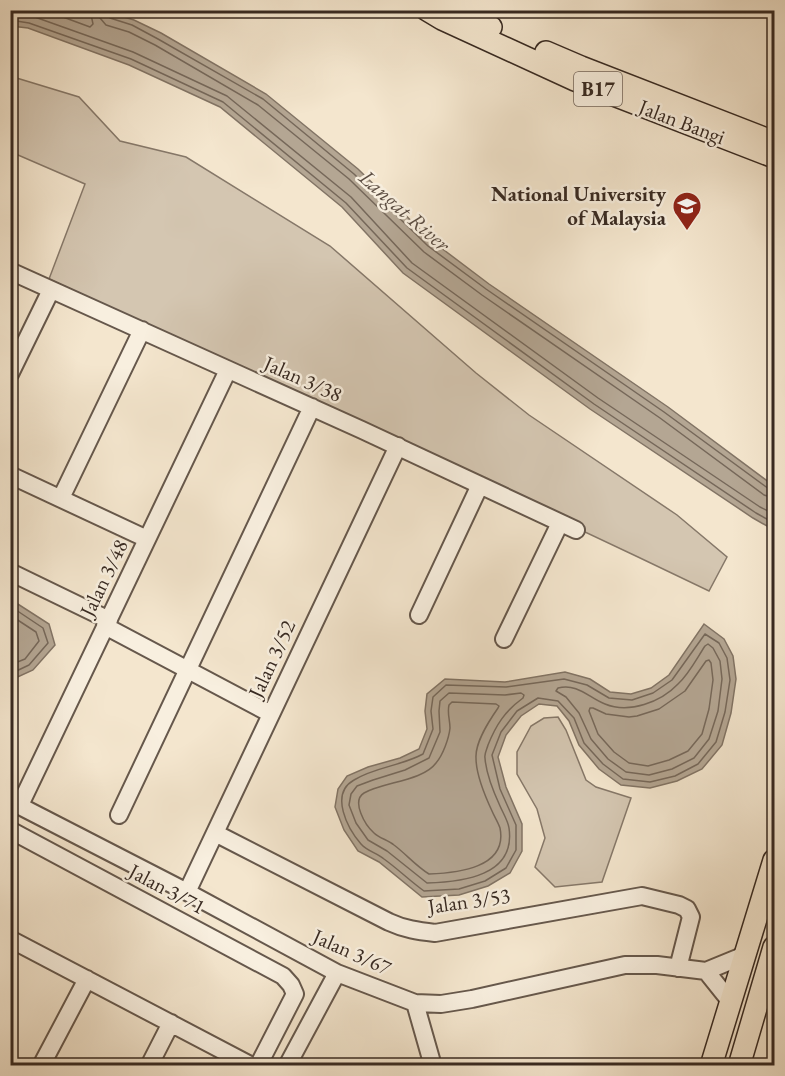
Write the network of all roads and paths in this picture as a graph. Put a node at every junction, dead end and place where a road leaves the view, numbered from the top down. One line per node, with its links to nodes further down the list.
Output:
1 (427, 10): 4 (main road, Jalan Bangi / B17)
2 (459, 10): 3 (main road, Jalan Bangi / B17)
3 (774, 142)
4 (774, 157)
5 (10, 272): 6 (street, Jalan 3/38)
6 (51, 290): 7 (street, Jalan 3/38); 9 (street)
7 (142, 330): 8 (street, Jalan 3/38); 14 (street)
8 (228, 370): 10 (street, Jalan 3/38); 17 (street, Jalan 3/48)
9 (10, 374)
10 (312, 407): 11 (street, Jalan 3/38); 22 (street)
11 (398, 446): 13 (street, Jalan 3/38); 23 (street, Jalan 3/52)
12 (10, 475): 14 (street)
13 (480, 485): 15 (street, Jalan 3/38); 19 (street)
14 (61, 498): 17 (street)
15 (560, 523): 16 (street, Jalan 3/38); 21 (street)
16 (576, 530)
17 (147, 539): 20 (street, Jalan 3/48)
18 (10, 572): 20 (street)
19 (419, 615)
20 (107, 623): 22 (street); 24 (street, Jalan 3/48)
21 (504, 639)
22 (188, 670): 23 (street); 25 (street)
23 (271, 714): 27 (street, Jalan 3/52)
24 (15, 803): 29 (street, Jalan 3/67)
25 (119, 815)
26 (10, 830): 43 (street, Jalan 3/71)
27 (215, 833): 29 (street, Jalan 3/52); 33 (street, Jalan 3/53)
28 (774, 860): 32 (main road)
29 (187, 892): 35 (street, Jalan 3/67)
30 (10, 939): 36 (street)
31 (774, 947): 47 (main road)
32 (745, 955): 34 (street); 37 (main road)
33 (678, 968): 34 (street, Jalan 3/67); 38 (street, Jalan 3/67)
34 (706, 971): 37 (street)
35 (337, 973): 38 (street, Jalan 3/67); 44 (street)
36 (87, 979): 39 (street); 40 (street)
37 (730, 1001): 46 (main road)
38 (415, 1003): 45 (street)
39 (171, 1023): 41 (street); 42 (street)
40 (41, 1065)
41 (148, 1065)
42 (252, 1065)
43 (258, 1065)
44 (287, 1065)
45 (433, 1065)
46 (711, 1065)
47 (739, 1065)

